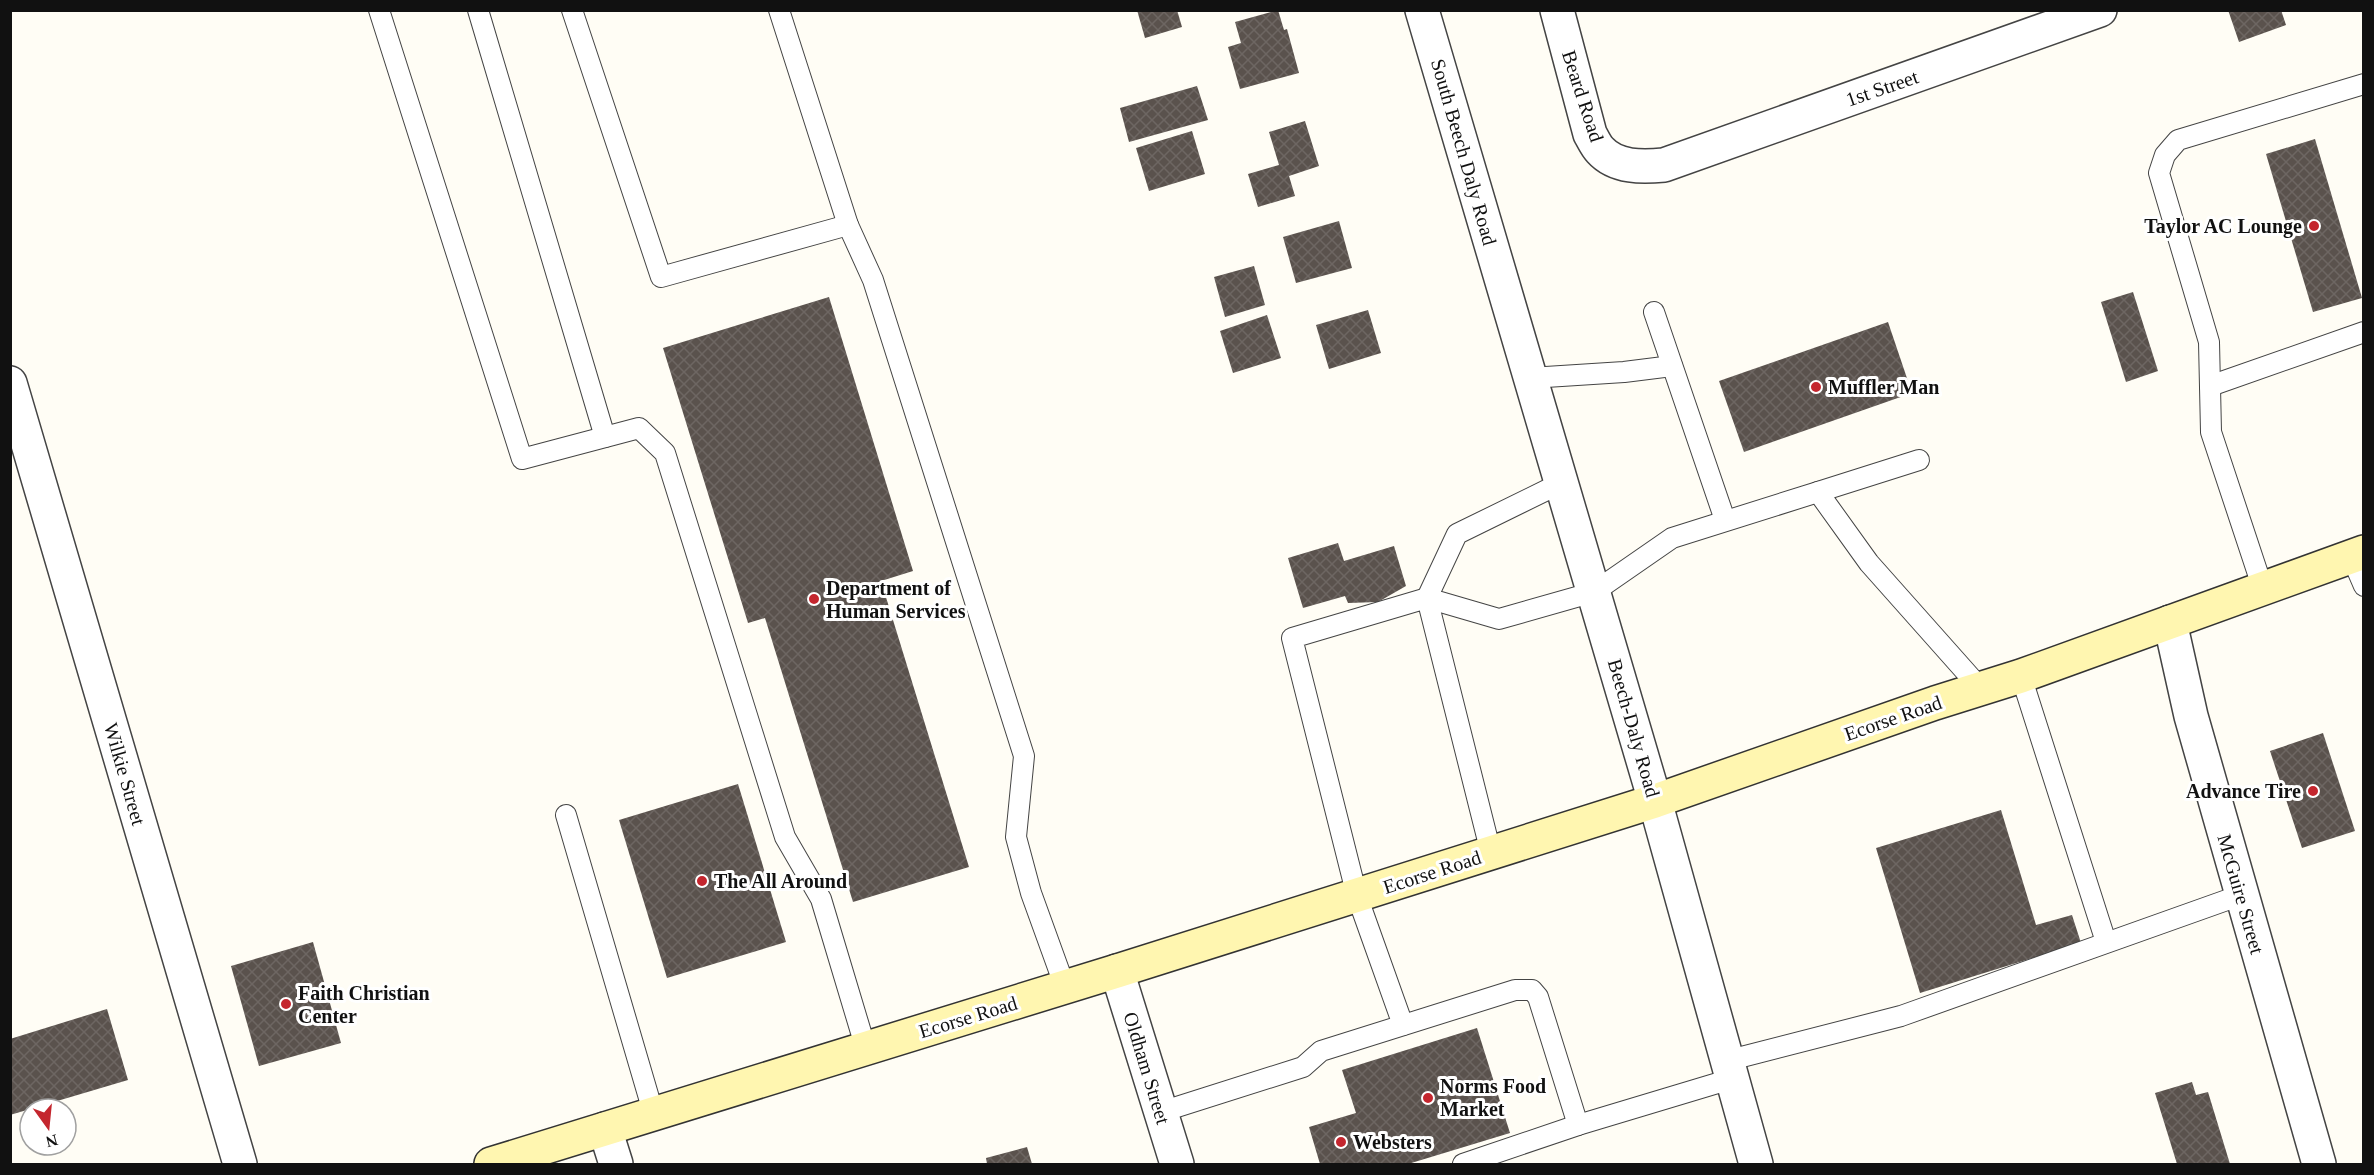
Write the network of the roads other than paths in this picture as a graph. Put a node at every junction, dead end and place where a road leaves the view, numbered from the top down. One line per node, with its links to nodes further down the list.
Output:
1 (379, 10): 18 (lane)
2 (478, 10): 18 (lane)
3 (572, 10): 10 (lane)
4 (779, 10): 10 (lane)
5 (1422, 10): 11 (street, South Beech Daly Road)
6 (1557, 10): 9 (street, Beard Road)
7 (2100, 10): 9 (street, 1st Street)
8 (2364, 84): 17 (lane)
9 (1664, 165)
10 (848, 225): 38 (lane)
11 (1505, 293): 15 (street, Beech-Daly Road)
12 (1654, 312): 14 (lane)
13 (2364, 332): 17 (lane)
14 (1672, 366): 15 (lane); 22 (lane)
15 (1530, 378): 20 (street, Beech-Daly Road)
16 (10, 382): 47 (street, Wilkie Street)
17 (2210, 386): 25 (lane)
18 (605, 437): 40 (lane)
19 (1918, 460): 21 (lane)
20 (1561, 483): 26 (street, Beech-Daly Road); 27 (lane)
21 (1818, 492): 22 (lane); 30 (lane)
22 (1725, 520): 26 (lane)
23 (2357, 554): 24 (lane); 25 (main road, Ecorse Road)
24 (2364, 586)
25 (2262, 589): 28 (main road, Ecorse Road)
26 (1594, 592): 27 (lane); 31 (street, Beech-Daly Road)
27 (1427, 598): 33 (lane); 35 (lane)
28 (2170, 622): 29 (main road, Ecorse Road); 34 (street, McGuire Street)
29 (2021, 676): 30 (main road, Ecorse Road); 36 (lane)
30 (1981, 689): 31 (main road, Ecorse Road)
31 (1655, 801): 33 (main road, Ecorse Road); 41 (street, Beech-Daly Road)
32 (566, 816): 43 (lane)
33 (1491, 853): 35 (main road, Ecorse Road)
34 (2241, 895): 36 (lane); 53 (street, McGuire Street)
35 (1357, 896): 37 (main road, Ecorse Road); 39 (lane)
36 (2106, 942): 41 (lane)
37 (1117, 971): 38 (main road, Ecorse Road); 42 (street, Oldham Street)
38 (1065, 987): 40 (main road, Ecorse Road)
39 (1403, 1025): 42 (lane); 44 (lane)
40 (867, 1049): 43 (main road, Ecorse Road)
41 (1729, 1070): 44 (lane); 52 (street, Beech-Daly Road)
42 (1161, 1112): 50 (street, Oldham Street)
43 (654, 1115): 45 (main road, Ecorse Road)
44 (1578, 1125): 46 (lane)
45 (605, 1129): 48 (main road, Ecorse Road); 49 (street)
46 (1492, 1160): 51 (lane)
47 (240, 1164)
48 (491, 1164)
49 (616, 1164)
50 (1177, 1164)
51 (1463, 1164)
52 (1756, 1164)
53 (2319, 1164)

